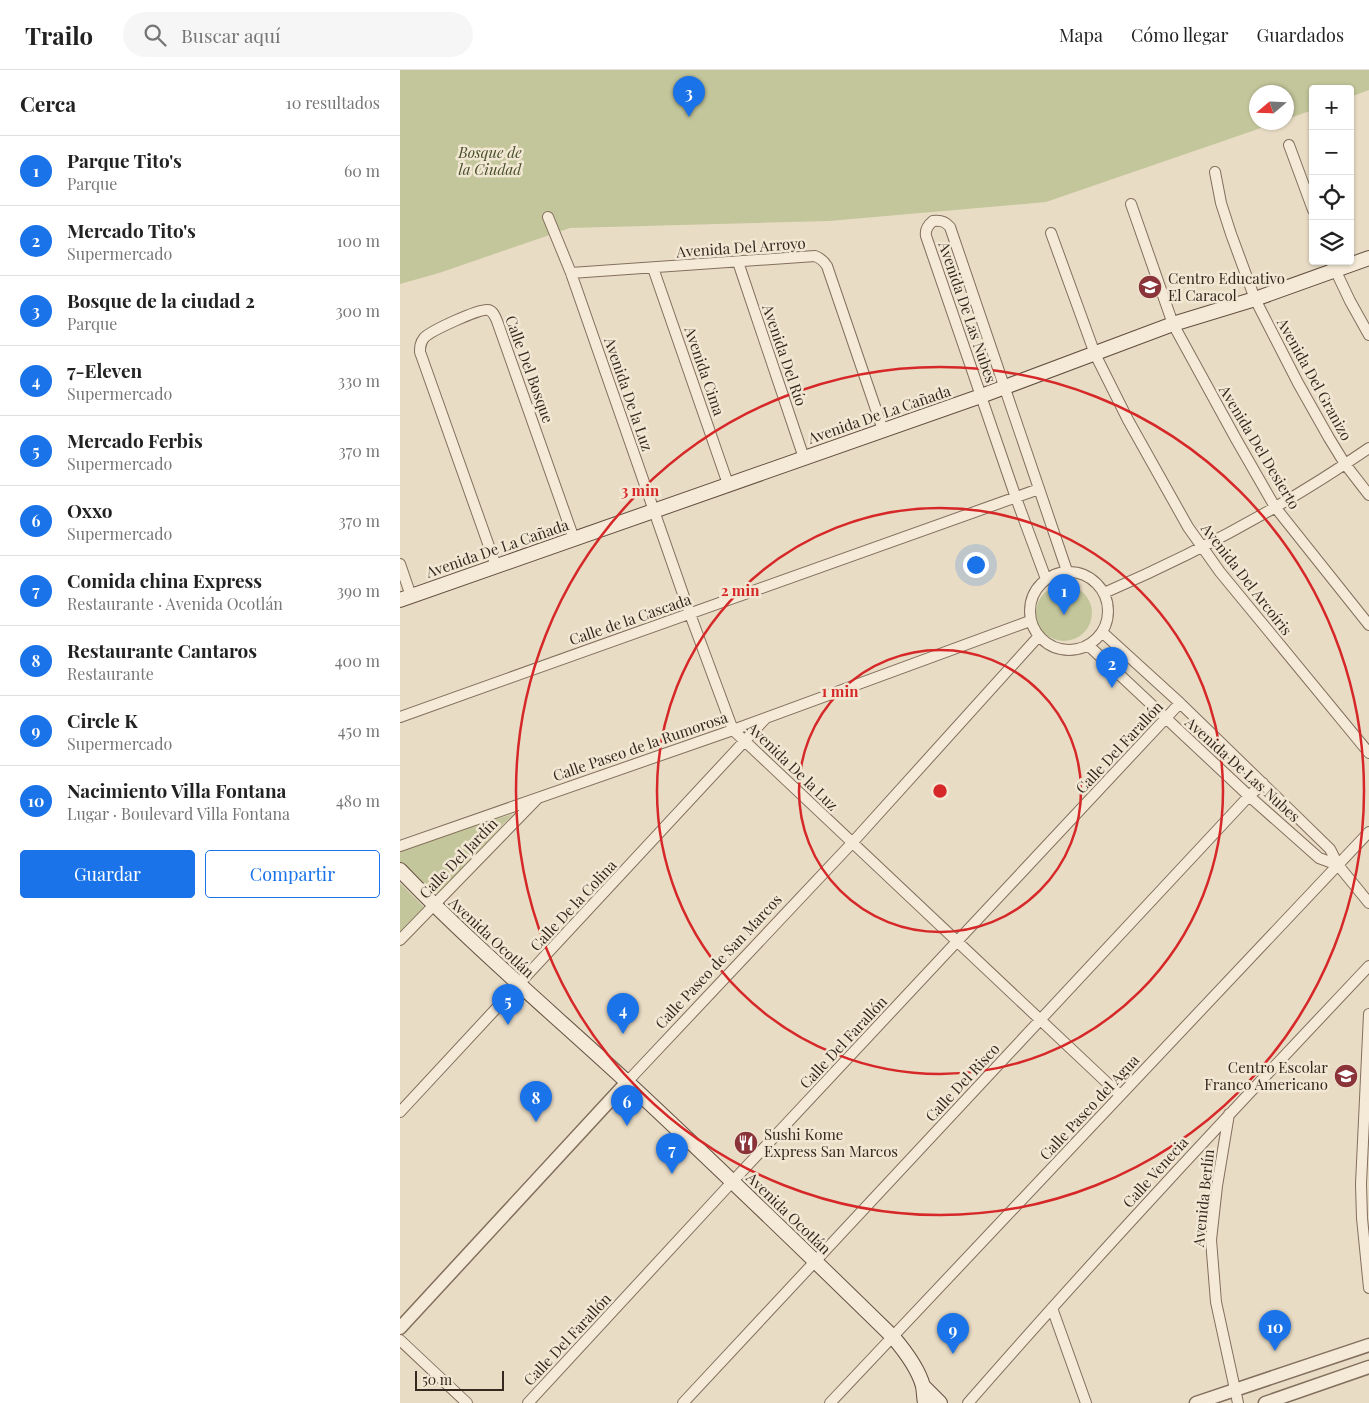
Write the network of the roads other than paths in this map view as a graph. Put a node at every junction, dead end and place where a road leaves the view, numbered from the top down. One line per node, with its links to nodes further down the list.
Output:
1 (1289, 145): 3 (street)
2 (1215, 172): 12 (street, Avenida Del Granizo)
3 (1309, 199)
4 (1131, 204): 13 (street, Avenida Del Desierto)
5 (548, 217): 11 (street, Avenida De la Luz)
6 (1051, 233): 15 (street, Avenida Del Arcoíris)
7 (1369, 258): 9 (main road, Avenida De La Cañada)
8 (738, 262): 10 (street, Avenida Del Arroyo); 18 (street, Avenida Del Arroyo); 20 (street, Avenida Del Río)
9 (1333, 266): 12 (main road, Avenida De La Cañada); 14 (street)
10 (653, 268): 11 (street, Avenida Del Arroyo); 22 (street, Avenida Cima)
11 (571, 273): 27 (street, Avenida De la Luz)
12 (1254, 299): 13 (main road, Avenida De La Cañada); 21 (street, Avenida Del Granizo)
13 (1173, 324): 15 (main road, Avenida De La Cañada); 26 (street, Avenida Del Desierto)
14 (1369, 335)
15 (1095, 354): 16 (main road, Avenida De La Cañada); 29 (street, Avenida Del Arcoíris)
16 (1004, 387): 17 (main road, Avenida De La Cañada); 17 (street, Avenida De Las Nubes); 23 (street, Avenida De Las Nubes)
17 (981, 396): 18 (main road, Avenida De La Cañada); 25 (street, Avenida De Las Nubes)
18 (883, 430): 20 (main road, Avenida De La Cañada)
19 (1369, 448): 21 (street)
20 (804, 458): 22 (main road, Avenida De La Cañada)
21 (1345, 464): 24 (street, Avenida Del Granizo); 26 (street)
22 (728, 484): 27 (main road, Avenida De La Cañada)
23 (1038, 489): 25 (street, Calle de la Cascada); 32 (street, Avenida De Las Nubes)
24 (1369, 495)
25 (1016, 498): 33 (street, Avenida De Las Nubes); 36 (street, Calle de la Cascada)
26 (1275, 507): 29 (street); 38 (street, Avenida Del Desierto)
27 (654, 511): 28 (main road, Avenida De La Cañada); 36 (street, Avenida De la Luz)
28 (574, 539): 31 (main road, Avenida De La Cañada); 31 (street, Calle Del Bosque)
29 (1201, 548): 34 (street); 48 (street, Avenida Del Arcoíris)
30 (400, 564): 35 (street)
31 (496, 566): 35 (main road, Avenida De La Cañada)
32 (1066, 571): 33 (street); 34 (street)
33 (1046, 578): 37 (street)
34 (1104, 593): 39 (street)
35 (405, 598)
36 (690, 614): 43 (street, Calle de la Cascada); 46 (street, Avenida De la Luz)
37 (1030, 621): 40 (street); 44 (street, Calle Paseo de la Rumorosa)
38 (1369, 625)
39 (1102, 632): 41 (street); 42 (street, Avenida De Las Nubes)
40 (1038, 637): 41 (street); 53 (street, Calle Paseo de San Marcos)
41 (1089, 646): 45 (street, Avenida De Las Nubes)
42 (1180, 703): 45 (street, Calle Del Farallón); 49 (street, Avenida De Las Nubes)
43 (400, 717)
44 (767, 717): 46 (street, Calle Paseo de la Rumorosa); 47 (street, Calle De la Colina)
45 (1166, 719): 50 (street, Avenida De Las Nubes); 60 (street, Calle Del Farallón)
46 (733, 730): 47 (street, Avenida De la Luz); 51 (street, Calle Paseo de la Rumorosa)
47 (746, 742): 53 (street, Avenida De la Luz); 62 (street, Calle De la Colina)
48 (1369, 754)
49 (1263, 783): 50 (street, Calle Del Risco); 55 (street, Avenida De Las Nubes)
50 (1249, 796): 55 (street, Avenida De Las Nubes); 64 (street, Calle Del Risco)
51 (538, 798): 54 (street, Calle Paseo de la Rumorosa); 58 (street, Calle Del Jardín)
52 (1369, 832): 55 (street, Calle Paseo del Agua)
53 (852, 843): 60 (street, Avenida De la Luz); 65 (street, Calle Paseo de San Marcos)
54 (400, 846)
55 (1338, 865): 57 (street, Avenida De Las Nubes); 66 (street, Calle Paseo del Agua)
56 (400, 870): 58 (main road, Avenida Ocotlán)
57 (1369, 903)
58 (434, 905): 59 (street, Calle Del Jardín); 62 (main road, Avenida Ocotlán)
59 (400, 940)
60 (957, 942): 64 (street, Avenida De la Luz); 69 (street, Calle Del Farallón)
61 (1369, 966): 68 (street, Calle Venecia)
62 (520, 984): 65 (main road, Avenida Ocotlán); 67 (street, Calle De la Colina)
63 (1369, 1014): 71 (street)
64 (1041, 1019): 66 (street, Avenida De la Luz); 70 (street, Calle Del Risco)
65 (627, 1082): 69 (main road, Avenida Ocotlán); 73 (street, Calle Paseo de San Marcos)
66 (1120, 1095): 74 (street, Calle Paseo del Agua)
67 (400, 1112)
68 (1229, 1114): 72 (street, Calle Venecia); 79 (street, Avenida Berlín)
69 (732, 1182): 70 (main road, Avenida Ocotlán); 81 (street, Calle Del Farallón)
70 (815, 1261): 74 (main road, Avenida Ocotlán); 82 (street, Calle Del Risco)
71 (1369, 1288)
72 (1052, 1308): 86 (street, Calle Venecia); 87 (street)
73 (400, 1328)
74 (893, 1337): 78 (main road, Avenida Ocotlán); 83 (street, Calle Paseo del Agua)
75 (400, 1340): 80 (street)
76 (1369, 1345): 79 (street)
77 (1369, 1368): 90 (street)
78 (923, 1386): 84 (main road, Avenida Ocotlán); 85 (main road, Avenida Ocotlán)
79 (1235, 1390): 88 (street); 89 (street, Avenida Berlín)
80 (467, 1403)
81 (528, 1403)
82 (683, 1403)
83 (830, 1403)
84 (924, 1403)
85 (940, 1403)
86 (968, 1403)
87 (1086, 1403)
88 (1196, 1403)
89 (1238, 1403)
90 (1265, 1403)

